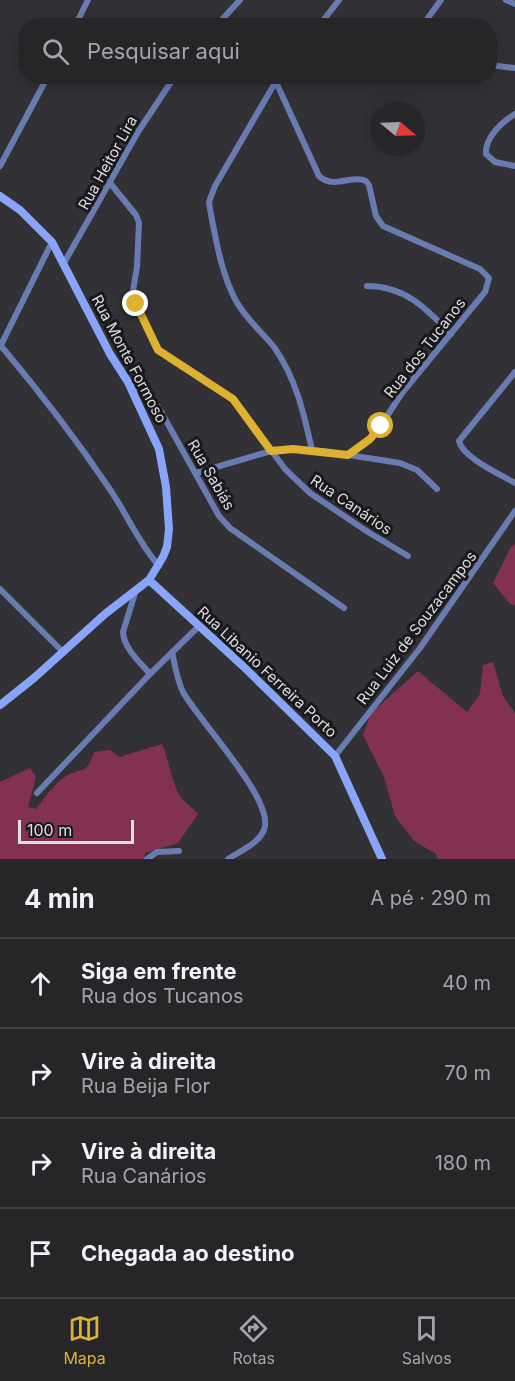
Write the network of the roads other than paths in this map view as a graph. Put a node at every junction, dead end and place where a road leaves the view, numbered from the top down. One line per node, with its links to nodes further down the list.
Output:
1 (88, 0): 7 (street)
2 (240, 0): 8 (street)
3 (339, 0): 9 (street)
4 (441, 0): 10 (street)
5 (506, 0): 6 (street)
6 (515, 4)
7 (79, 18)
8 (223, 18)
9 (325, 18)
10 (428, 18)
11 (497, 66): 12 (street)
12 (515, 68)
13 (44, 84): 18 (street)
14 (170, 84): 20 (street, Rua Heitor Lira)
15 (274, 84): 29 (street)
16 (279, 84): 25 (street, Rua dos Tucanos)
17 (515, 114): 19 (street)
18 (0, 166)
19 (515, 166)
20 (110, 183): 23 (street, Rua Heitor Lira); 30 (street, Rua Canários)
21 (0, 196): 22 (street, Rua Monte Formoso)
22 (52, 242): 23 (street, Rua Monte Formoso); 26 (street)
23 (64, 263): 28 (street, Rua Monte Formoso)
24 (367, 286): 25 (street)
25 (451, 334): 31 (street, Rua dos Tucanos)
26 (0, 346): 37 (street)
27 (515, 372): 33 (street)
28 (129, 382): 32 (street, Rua Sabiás); 37 (street, Rua Monte Formoso)
29 (312, 450): 30 (street); 31 (street)
30 (271, 451): 32 (street); 36 (street, Rua Canários)
31 (348, 455): 34 (street)
32 (196, 473): 41 (street, Rua Sabiás)
33 (515, 483)
34 (438, 489)
35 (515, 512): 47 (street, Rua Luiz de Souzacampos)
36 (408, 556)
37 (159, 566): 38 (street, Rua Monte Formoso)
38 (149, 580): 40 (street, Rua Monte Formoso); 42 (street, Rua Libanio Ferreira Porto)
39 (0, 589): 43 (street)
40 (136, 590): 43 (street, Rua Monte Formoso); 45 (street)
41 (344, 608)
42 (199, 626): 44 (street); 47 (street, Rua Libanio Ferreira Porto)
43 (63, 652): 46 (street, Rua Monte Formoso)
44 (172, 652): 45 (street); 51 (street)
45 (150, 674): 48 (street)
46 (0, 705)
47 (335, 756): 52 (street, Rua Libanio Ferreira Porto)
48 (37, 794)
49 (179, 851): 50 (street)
50 (147, 859)
51 (228, 859)
52 (382, 859)

